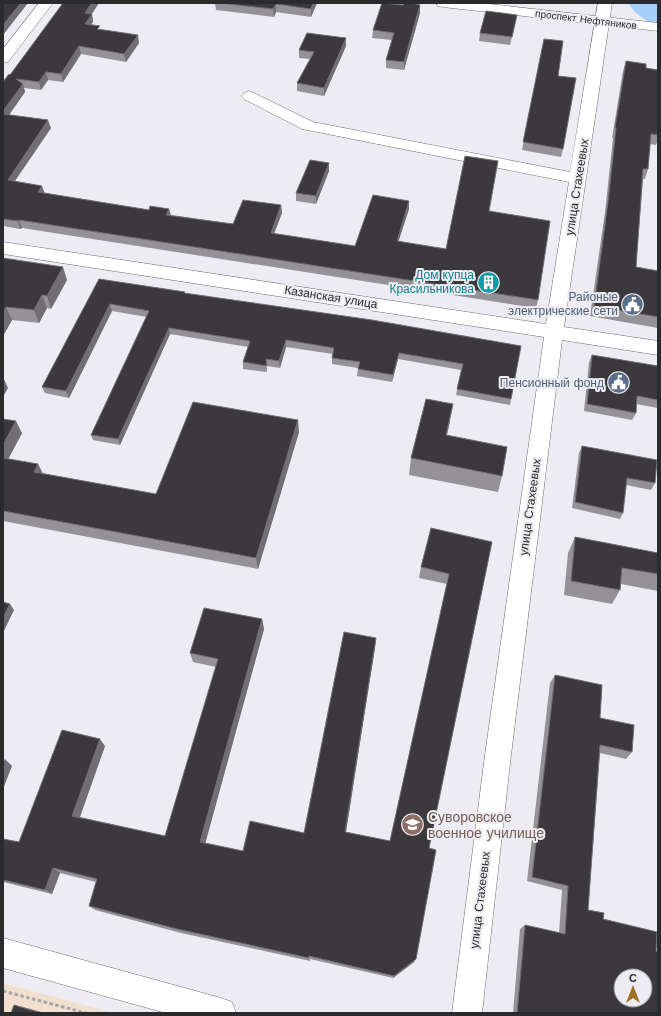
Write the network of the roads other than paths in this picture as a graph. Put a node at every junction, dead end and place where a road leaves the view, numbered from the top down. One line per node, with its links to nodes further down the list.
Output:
1 (46, 3): 5 (street)
2 (443, 3): 3 (street, проспект Нефтяников)
3 (604, 12): 4 (street, проспект Нефтяников); 7 (street, улица Стахеевых)
4 (655, 27)
5 (3, 60)
6 (250, 96): 7 (street)
7 (578, 179): 9 (street, улица Стахеевых)
8 (3, 248): 9 (street, Казанская улица)
9 (554, 331): 10 (street, Казанская улица); 13 (street, улица Стахеевых)
10 (658, 348)
11 (3, 953): 12 (street)
12 (221, 1013)
13 (467, 1013)

